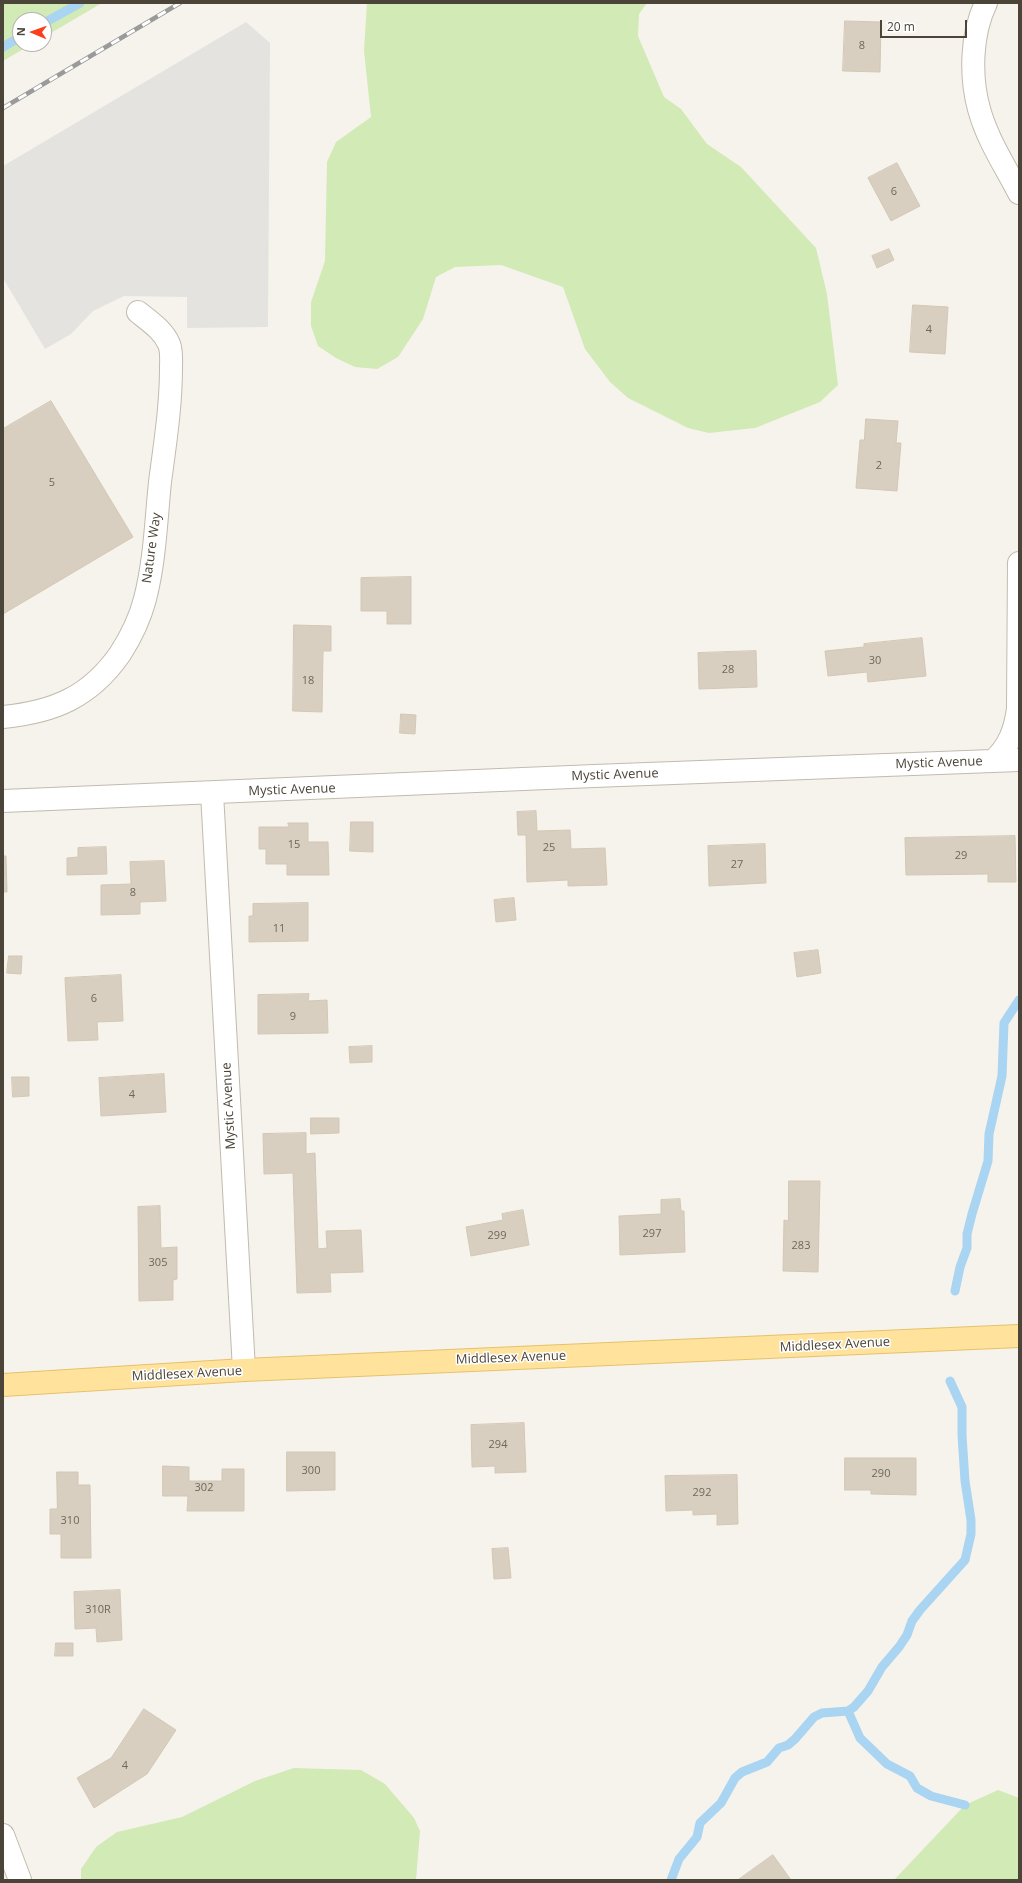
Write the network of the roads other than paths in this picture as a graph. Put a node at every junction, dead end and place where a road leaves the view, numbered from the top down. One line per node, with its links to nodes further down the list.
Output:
1 (986, 3): 2 (street)
2 (1019, 193)
3 (138, 312): 5 (street, Nature Way)
4 (1019, 563): 7 (street)
5 (3, 718)
6 (1019, 760): 7 (street, Mystic Avenue)
7 (993, 761): 8 (street, Mystic Avenue)
8 (212, 793): 9 (street, Mystic Avenue); 11 (street, Mystic Avenue)
9 (3, 801)
10 (1019, 1336): 11 (main road, Middlesex Avenue)
11 (244, 1370): 12 (main road, Middlesex Avenue)
12 (3, 1385)
13 (3, 1835): 14 (street)
14 (20, 1880)

